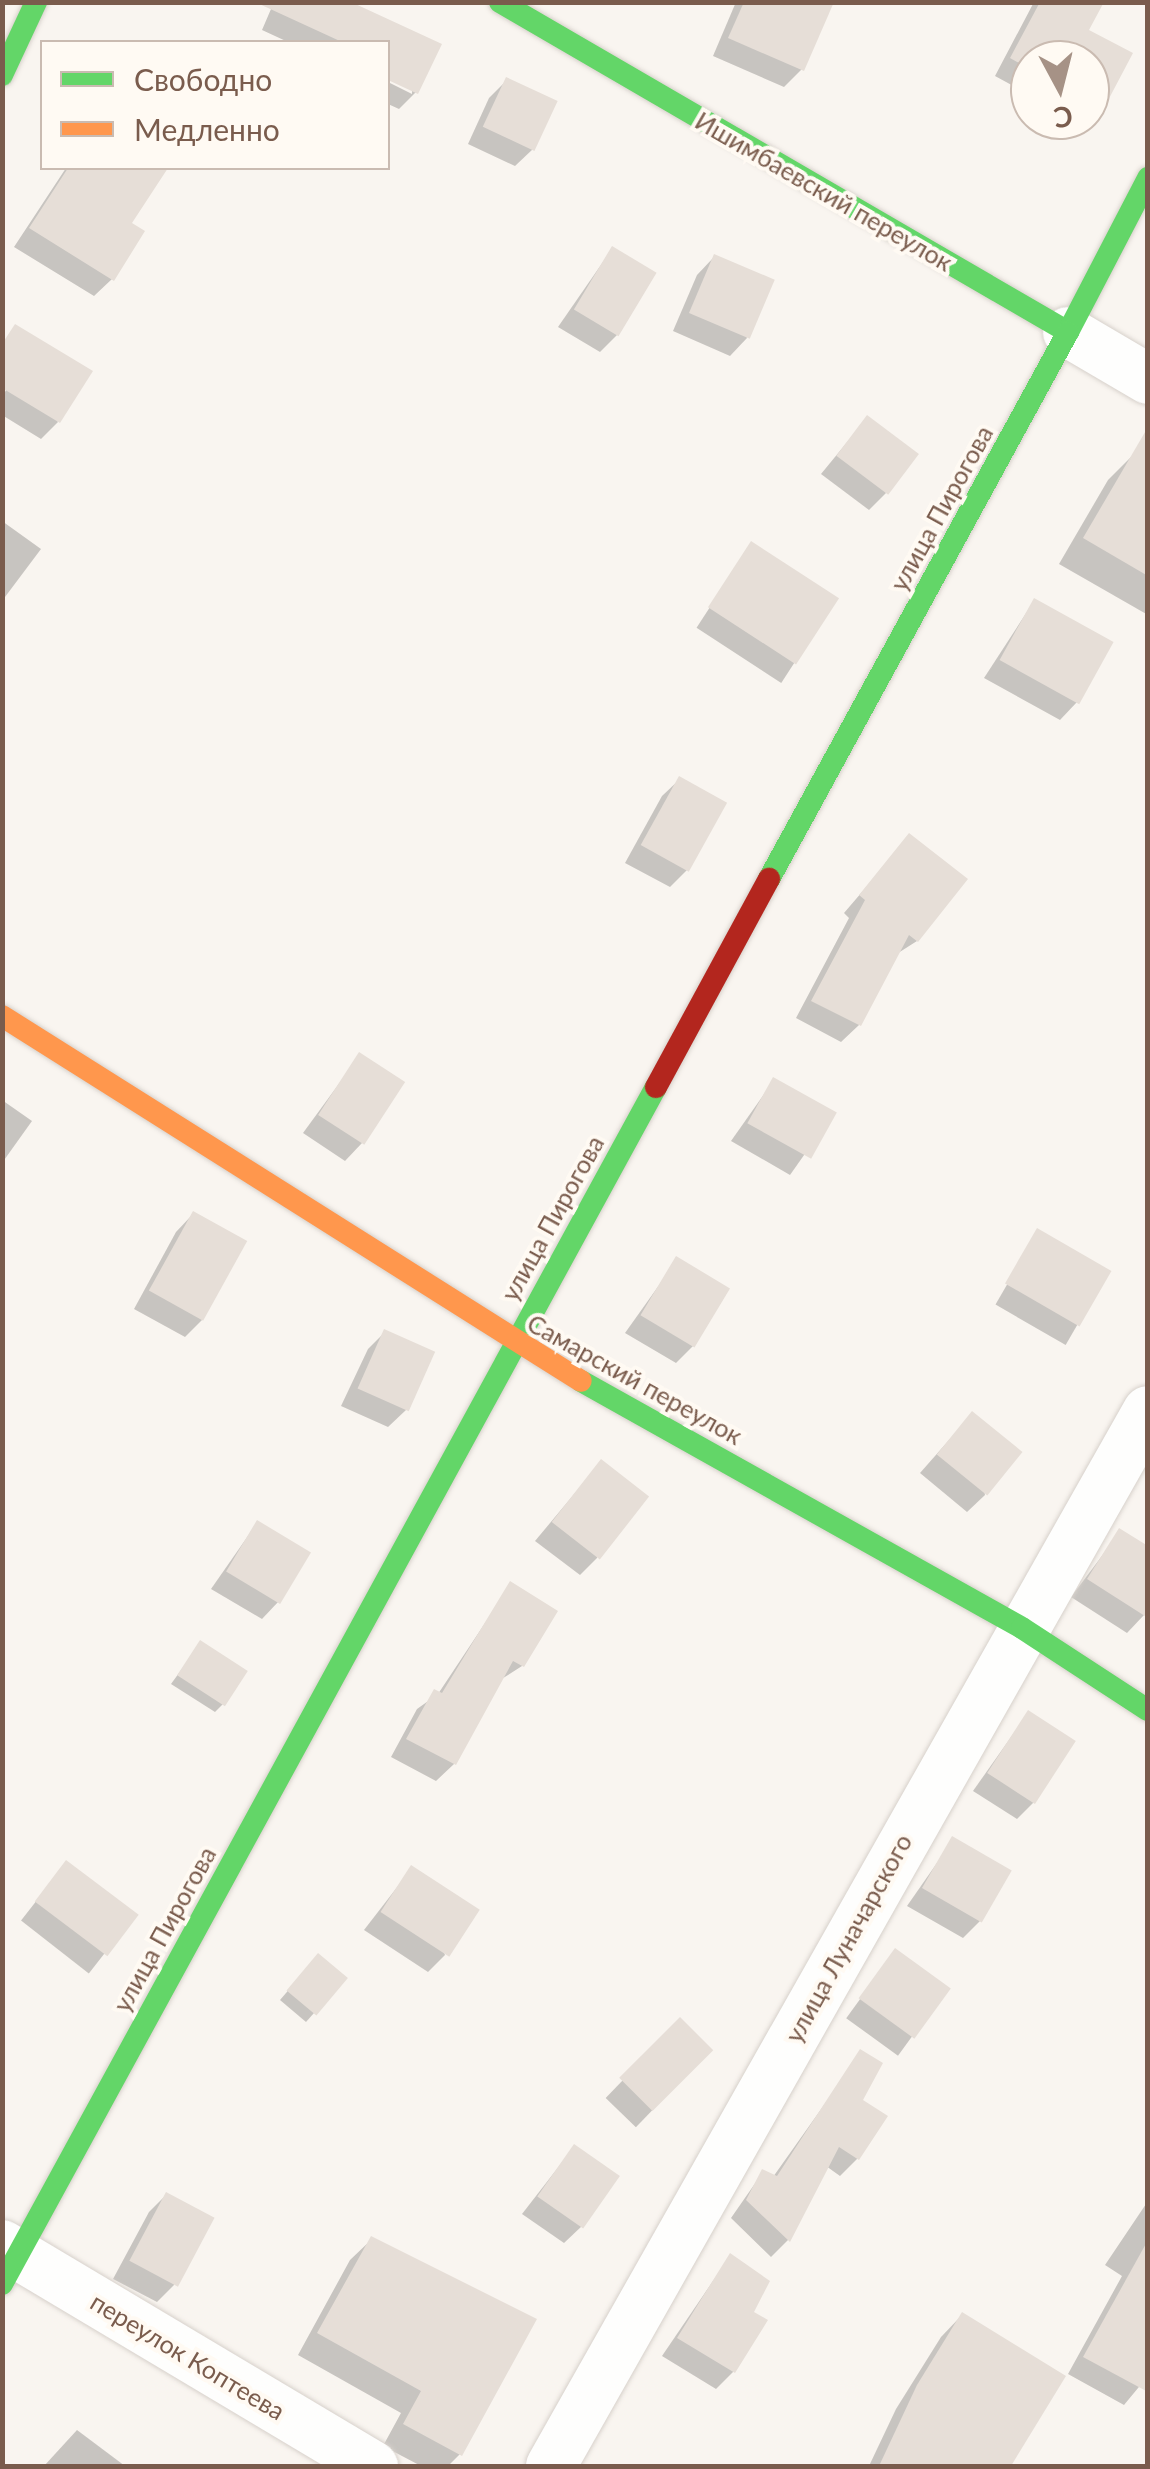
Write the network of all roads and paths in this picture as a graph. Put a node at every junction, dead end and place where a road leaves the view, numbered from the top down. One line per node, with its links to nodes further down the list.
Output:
1 (36, 2): 3 (main road)
2 (500, 2): 5 (main road, Ишимбаевский переулок)
3 (2, 75)
4 (1148, 178): 5 (main road, улица Пирогова)
5 (1068, 332): 6 (street, Ишимбаевский переулок); 8 (main road, улица Пирогова)
6 (1148, 379)
7 (2, 1016): 8 (main road, Самарский переулок)
8 (515, 1344): 10 (main road, Самарский переулок); 12 (main road, улица Пирогова)
9 (1148, 1411): 10 (street, улица Луначарского)
10 (1022, 1628): 11 (main road, Самарский переулок); 14 (street, улица Луначарского)
11 (1148, 1710)
12 (8, 2261): 13 (street, переулок Коптеева)
13 (373, 2466)
14 (551, 2466)

